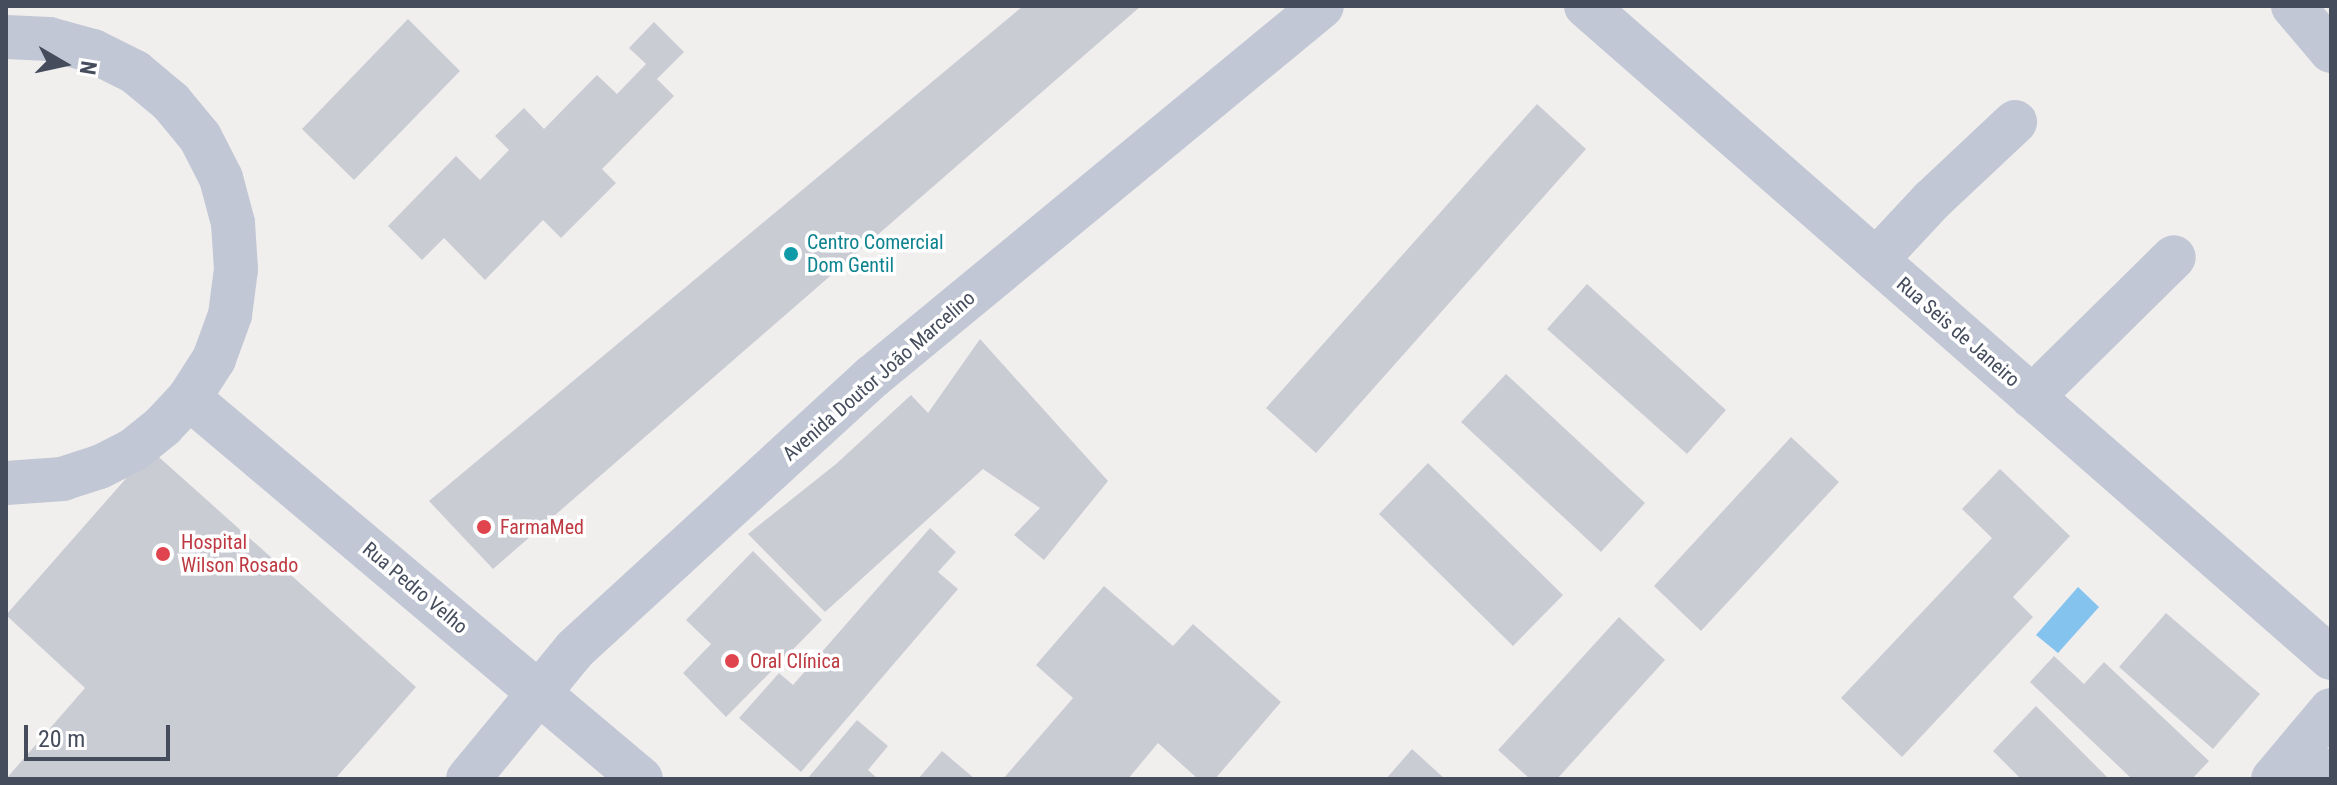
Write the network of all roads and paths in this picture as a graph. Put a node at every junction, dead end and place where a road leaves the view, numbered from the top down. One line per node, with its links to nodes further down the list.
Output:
1 (1322, 6): 13 (street, Avenida Doutor João Marcelino)
2 (1586, 6): 8 (street, Rua Seis de Janeiro)
3 (2293, 6): 5 (street)
4 (6, 37): 10 (street)
5 (2331, 51)
6 (2015, 122): 8 (street)
7 (2174, 257): 9 (street)
8 (1876, 260): 9 (street, Rua Seis de Janeiro)
9 (2032, 397): 12 (street, Rua Seis de Janeiro)
10 (189, 398): 11 (street); 13 (street, Rua Pedro Velho)
11 (6, 483)
12 (2331, 658)
13 (541, 694): 16 (street, Avenida Doutor João Marcelino); 17 (street, Rua Pedro Velho)
14 (2331, 710): 18 (street)
15 (2331, 770): 19 (street)
16 (468, 779)
17 (641, 779)
18 (2273, 779)
19 (2324, 779)

